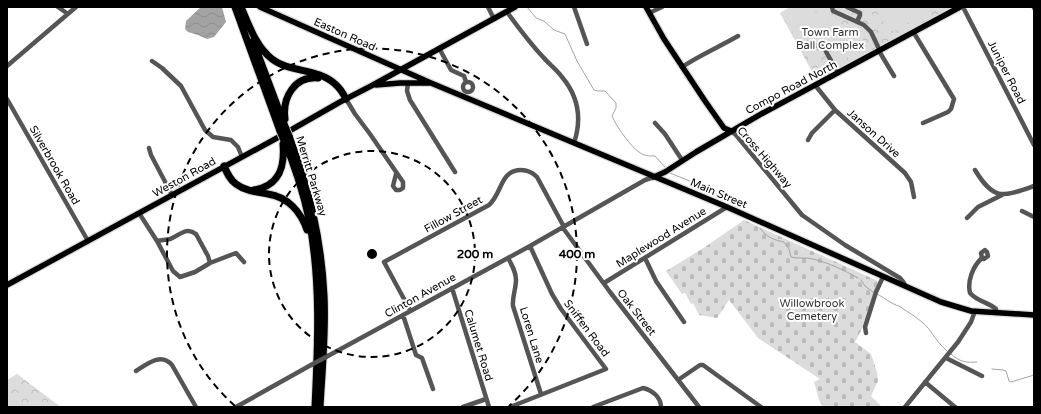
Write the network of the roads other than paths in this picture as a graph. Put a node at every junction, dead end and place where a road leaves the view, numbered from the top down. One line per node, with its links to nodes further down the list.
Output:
1 (58, 7): 16 (street)
2 (76, 7): 16 (street)
3 (235, 7): 43 (highway, Merritt Parkway)
4 (241, 7): 31 (highway); 43 (highway, Merritt Parkway)
5 (260, 7): 28 (main road, Easton Road)
6 (488, 7): 17 (street)
7 (515, 7): 15 (main road, Weston Road)
8 (574, 7): 21 (street)
9 (662, 7): 14 (street)
10 (832, 7): 18 (street)
11 (847, 7): 18 (street)
12 (960, 7): 19 (main road, Compo Road North)
13 (963, 7): 46 (street, Juniper Road)
14 (647, 10): 27 (main road, Cross Highway)
15 (507, 12): 17 (main road, Weston Road); 45 (street)
16 (68, 14): 26 (street)
17 (494, 18): 23 (main road, Weston Road)
18 (857, 22): 24 (street)
19 (914, 33): 24 (main road, Compo Road North); 41 (street)
20 (738, 36): 27 (street)
21 (587, 44)
22 (816, 46): 29 (street)
23 (439, 48): 28 (main road, Weston Road); 32 (street)
24 (880, 51): 29 (main road, Compo Road North); 30 (street)
25 (152, 61): 48 (street)
26 (7, 66)
27 (682, 67): 42 (main road, Cross Highway)
28 (400, 69): 34 (main road, Main Street); 36 (main road, Weston Road)
29 (838, 73): 35 (main road, Compo Road North)
30 (894, 76)
31 (330, 80): 38 (highway); 43 (highway)
32 (466, 82)
33 (408, 83): 34 (main road, Weston Road); 36 (main road, Weston Road); 52 (street)
34 (431, 83): 45 (main road, Main Street)
35 (815, 85): 39 (street, Janson Drive); 42 (main road, Compo Road North)
36 (371, 86): 38 (main road, Weston Road)
37 (7, 99): 66 (street, Silverbrook Road)
38 (346, 99): 48 (main road, Weston Road); 53 (street)
39 (835, 110): 44 (street); 59 (street, Janson Drive)
40 (655, 123): 49 (street)
41 (923, 123)
42 (731, 131): 49 (main road, Compo Road North); 78 (street, Cross Highway)
43 (284, 133): 56 (highway); 75 (highway, Merritt Parkway); 98 (highway, Merritt Parkway)
44 (808, 140)
45 (574, 143): 54 (main road, Main Street)
46 (1034, 145)
47 (149, 148): 57 (street)
48 (242, 156): 50 (main road, Weston Road)
49 (682, 160): 54 (main road, Compo Road North)
50 (224, 166): 56 (highway); 57 (main road, Weston Road)
51 (975, 170): 58 (street)
52 (455, 172)
53 (396, 174)
54 (654, 177): 60 (main road, Main Street); 65 (street, Clinton Avenue)
55 (1034, 186): 58 (street)
56 (249, 190): 75 (highway)
57 (172, 195): 62 (main road, Weston Road)
58 (1002, 195): 64 (street)
59 (914, 197)
60 (727, 207): 70 (street, Maplewood Avenue); 74 (main road, Main Street)
61 (1022, 211): 63 (street)
62 (139, 213): 66 (main road, Weston Road); 67 (street)
63 (1034, 217)
64 (967, 218)
65 (564, 227): 68 (street, Clinton Avenue); 76 (street, Oak Street); 80 (street, Fillow Street)
66 (88, 241): 77 (main road, Weston Road)
67 (157, 241): 73 (street); 73 (street)
68 (530, 246): 69 (street, Clinton Avenue); 93 (street, Sniffen Road)
69 (508, 258): 79 (street, Clinton Avenue); 93 (street, Loren Lane)
70 (645, 258): 76 (street, Maplewood Avenue); 85 (street)
71 (982, 258): 82 (street)
72 (244, 262): 73 (street)
73 (210, 263)
74 (883, 277): 78 (main road, Main Street); 86 (street)
75 (317, 278): 97 (highway, Merritt Parkway)
76 (604, 283): 90 (street, Oak Street)
77 (7, 285)
78 (905, 286): 81 (main road, Main Street)
79 (452, 288): 80 (street, Clinton Avenue); 94 (street, Calumet Road)
80 (410, 310): 83 (street, Clinton Avenue)
81 (975, 311): 82 (main road, Main Street); 87 (street)
82 (996, 313): 84 (main road, Main Street)
83 (403, 314): 92 (street); 96 (street, Clinton Avenue, bridge)
84 (1034, 315)
85 (684, 322)
86 (866, 333)
87 (948, 355): 89 (street); 91 (street)
88 (136, 371): 95 (street)
89 (982, 376)
90 (678, 380): 104 (street, Oak Street); 105 (street)
91 (925, 382): 106 (street); 107 (street)
92 (433, 389)
93 (541, 394): 101 (street, Sniffen Road)
94 (486, 399): 99 (street); 100 (street, Calumet Road)
95 (196, 407)
96 (236, 407)
97 (315, 407)
98 (320, 407)
99 (463, 407)
100 (489, 407)
101 (510, 407)
102 (593, 407): 103 (street)
103 (661, 407)
104 (699, 407)
105 (761, 407)
106 (905, 407)
107 (954, 407)

